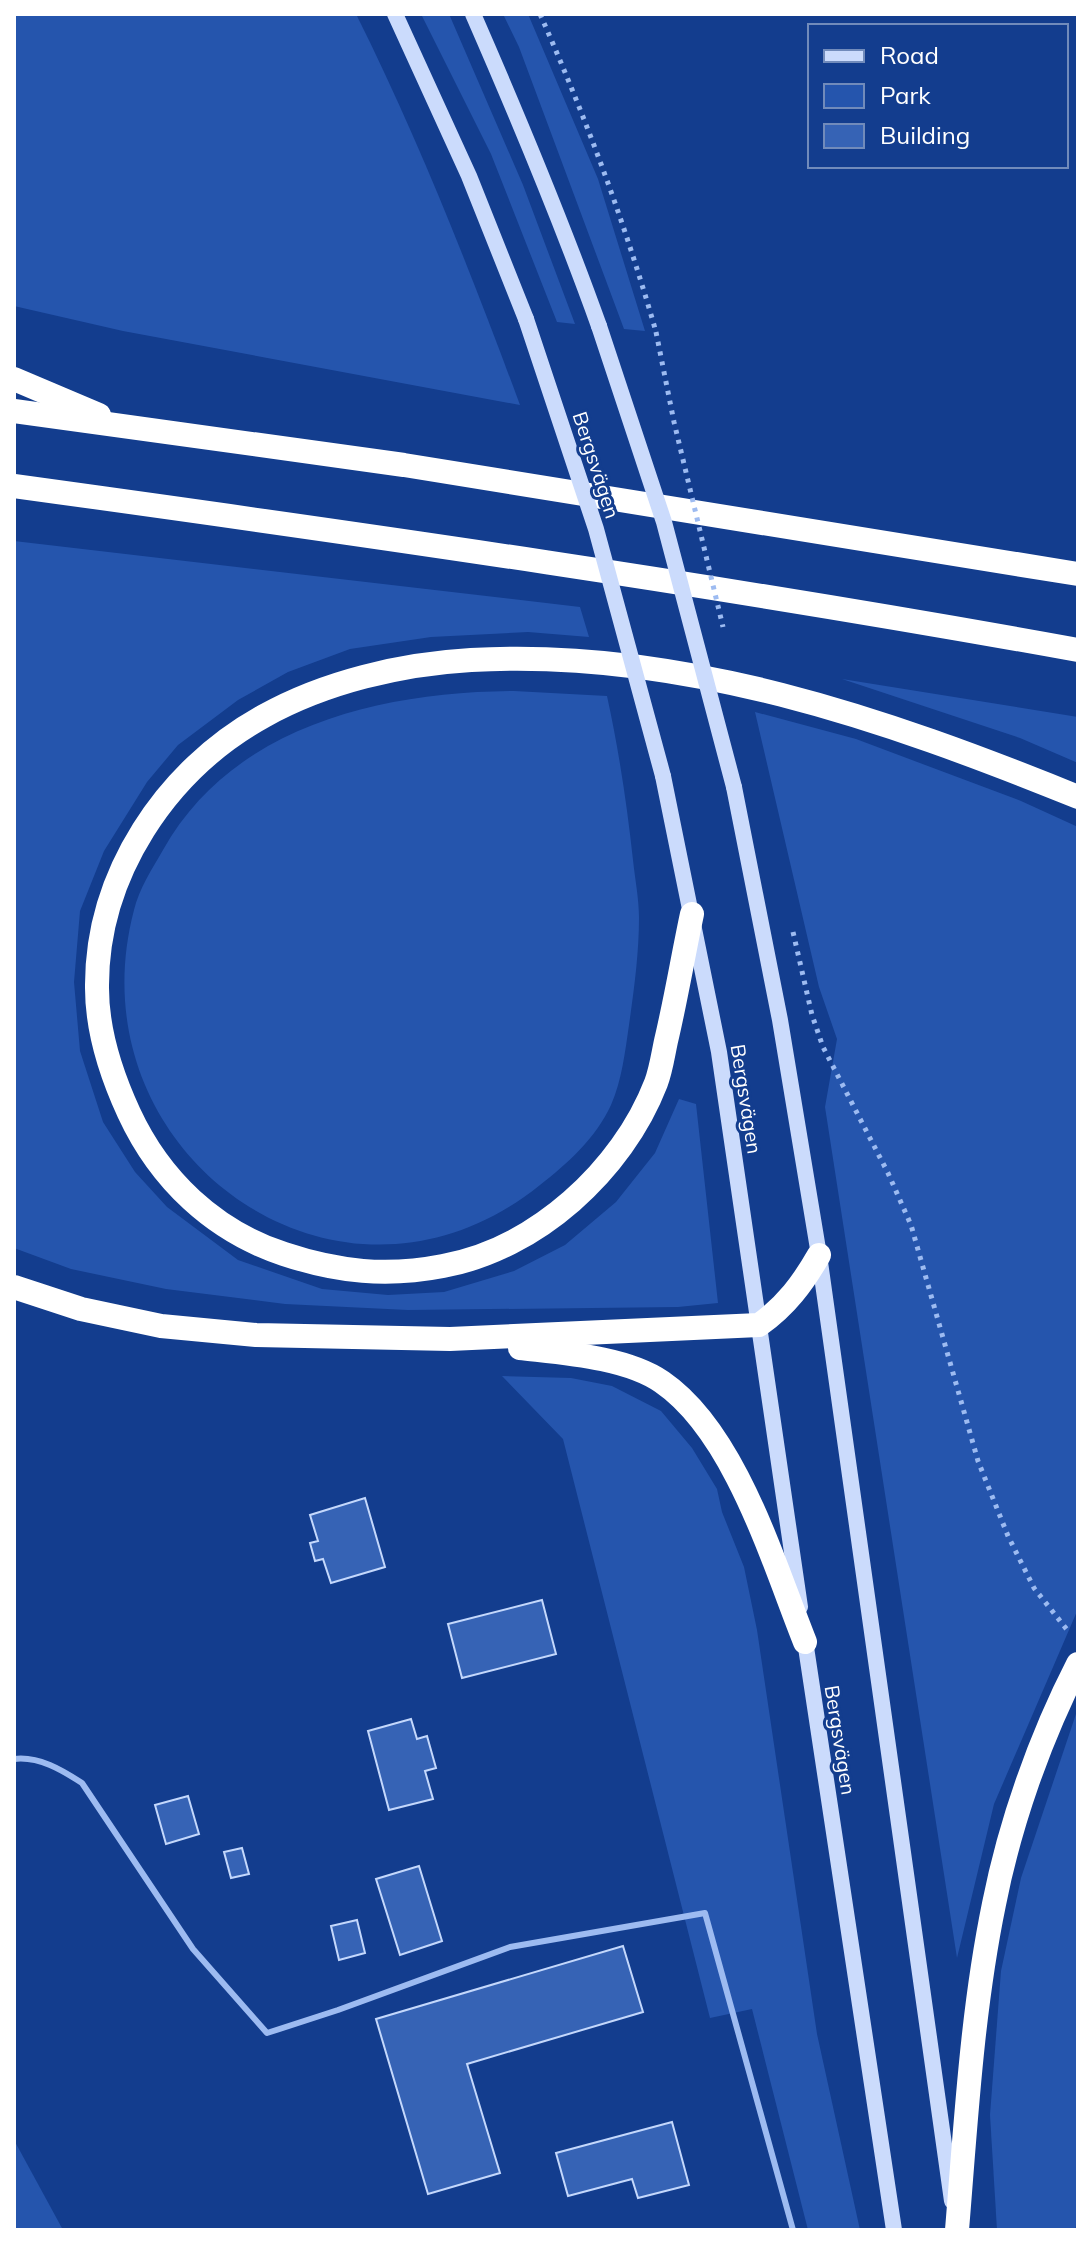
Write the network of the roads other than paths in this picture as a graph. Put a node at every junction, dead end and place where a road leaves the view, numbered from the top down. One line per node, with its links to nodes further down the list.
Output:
1 (395, 14): 10 (main road, Bergsvägen, bridge)
2 (473, 14): 11 (main road, bridge)
3 (14, 379): 5 (highway)
4 (14, 411): 5 (highway)
5 (127, 427): 7 (highway)
6 (14, 486): 8 (highway)
7 (1078, 574)
8 (1078, 650)
9 (1078, 797): 10 (highway)
10 (692, 914): 13 (main road, Bergsvägen)
11 (819, 1255): 13 (highway); 20 (main road)
12 (14, 1287): 14 (highway)
13 (759, 1325): 14 (highway); 15 (main road, Bergsvägen)
14 (450, 1339): 15 (highway)
15 (805, 1642): 19 (main road, Bergsvägen)
16 (1078, 1664): 20 (highway)
17 (14, 1759): 18 (lane)
18 (793, 2230)
19 (894, 2230)
20 (956, 2230)

